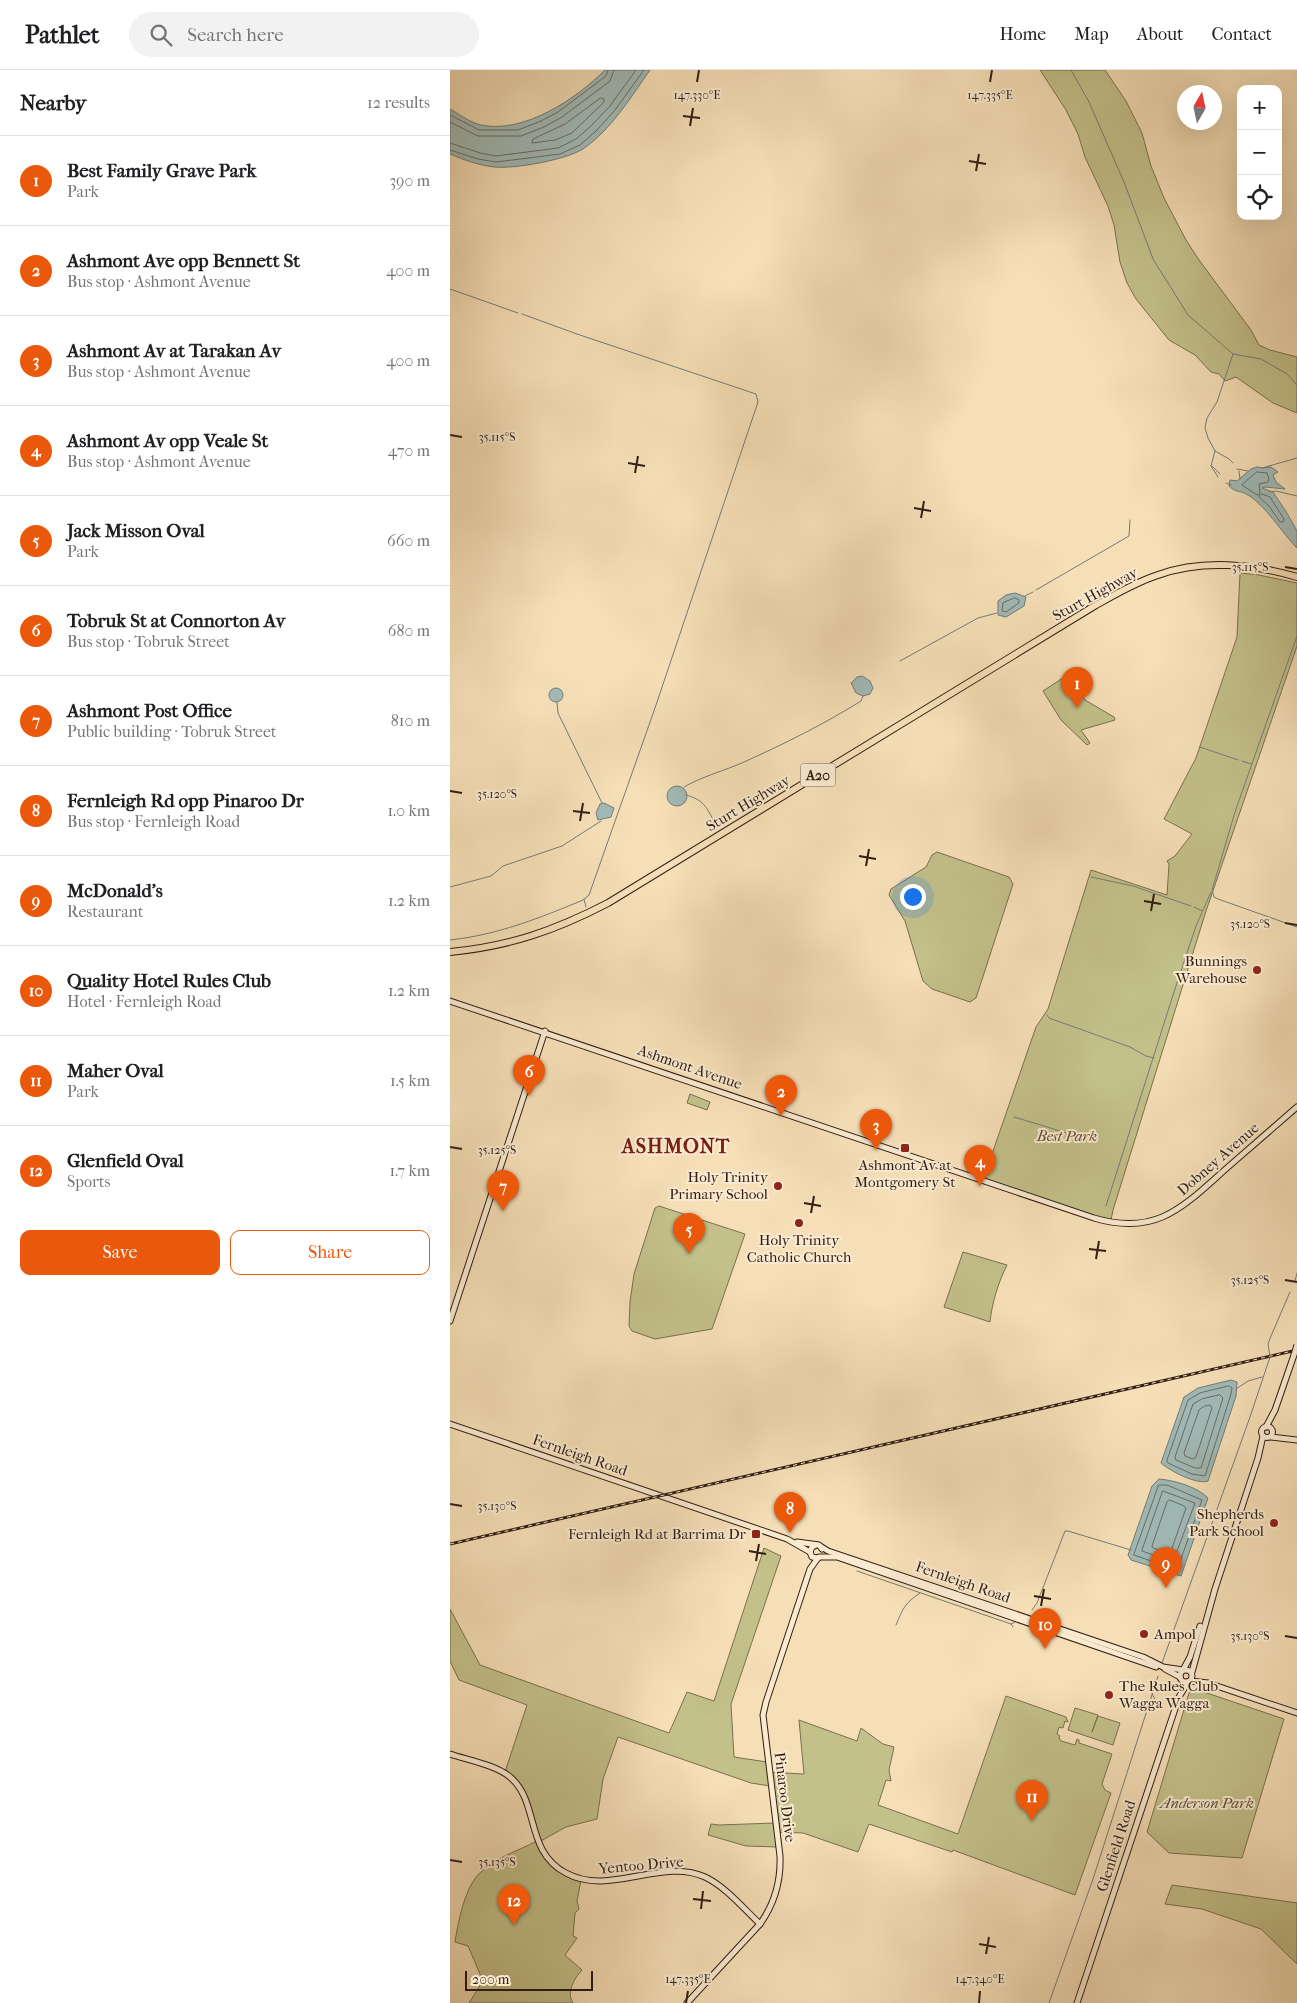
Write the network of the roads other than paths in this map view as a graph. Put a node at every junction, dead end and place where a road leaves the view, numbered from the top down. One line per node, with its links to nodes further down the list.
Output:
1 (1297, 577): 2 (highway, Sturt Highway / A20)
2 (450, 952)
3 (450, 1001): 4 (street, Ashmont Avenue)
4 (545, 1031): 6 (street, Ashmont Avenue); 7 (street)
5 (1297, 1107): 6 (street, Dobney Avenue)
6 (1151, 1221)
7 (450, 1321)
8 (1297, 1345): 10 (street, bridge)
9 (450, 1424): 12 (street, Fernleigh Road)
10 (1269, 1433): 11 (street); 17 (street)
11 (1294, 1440)
12 (787, 1540): 13 (street, Fernleigh Road); 14 (street, Fernleigh Road)
13 (818, 1546): 14 (street); 15 (street); 18 (street, Fernleigh Road)
14 (810, 1554): 15 (street, Fernleigh Road); 16 (street, Pinaroo Drive)
15 (818, 1557): 16 (street, Pinaroo Drive); 20 (street, Fernleigh Road)
16 (810, 1569): 26 (street, Pinaroo Drive)
17 (1215, 1589): 18 (street); 19 (street)
18 (1183, 1670): 19 (street); 20 (street)
19 (1192, 1673): 21 (street); 22 (street)
20 (1180, 1678): 21 (street); 23 (street, Glenfield Road)
21 (1189, 1681): 22 (street); 23 (street, Glenfield Road)
22 (1208, 1683): 24 (street)
23 (1179, 1697): 28 (street, Glenfield Road)
24 (1297, 1713)
25 (450, 1754): 26 (street, Yentoo Drive)
26 (760, 1924): 27 (street, Pinaroo Drive)
27 (687, 2003)
28 (1077, 2003)

